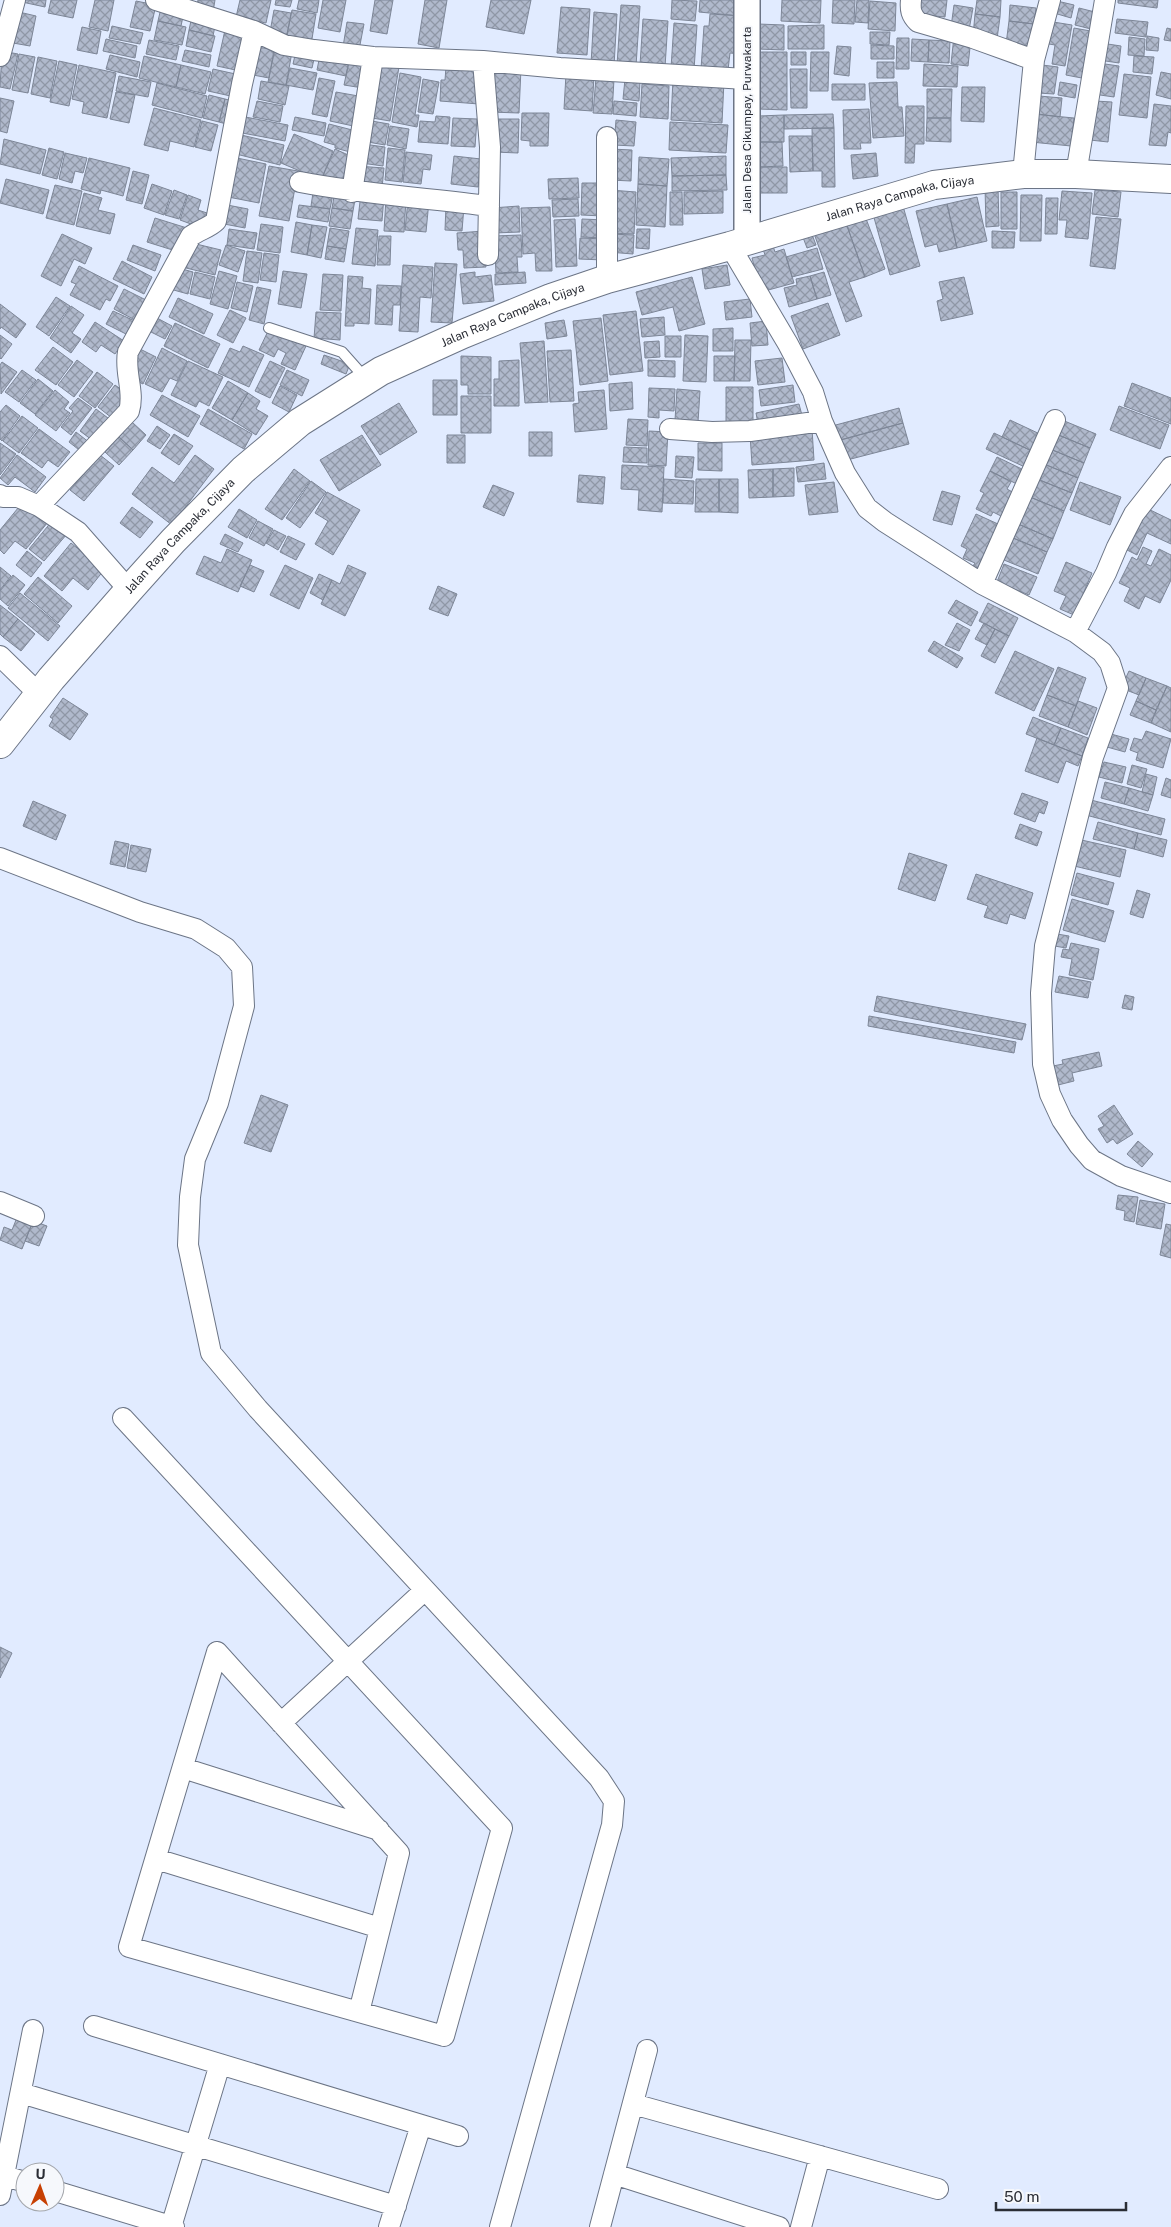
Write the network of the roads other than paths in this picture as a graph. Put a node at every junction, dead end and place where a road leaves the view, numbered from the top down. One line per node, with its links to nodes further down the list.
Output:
1 (15, 0): 8 (street)
2 (156, 0): 7 (street)
3 (747, 0): 12 (street, Jalan Desa Cikumpay, Purwakarta)
4 (911, 0): 10 (street)
5 (1050, 0): 10 (street)
6 (1105, 0): 15 (street)
7 (254, 31): 9 (street); 30 (street)
8 (0, 56)
9 (373, 57): 11 (street); 18 (street)
10 (1034, 60): 14 (street)
11 (482, 61): 12 (street); 19 (street)
12 (746, 79): 20 (street, Jalan Desa Cikumpay, Purwakarta)
13 (607, 138): 22 (street)
14 (1023, 174): 15 (main road, Jalan Raya Campaka, Cijaya); 20 (main road, Jalan Raya Campaka, Cijaya)
15 (1076, 174): 16 (main road, Jalan Raya Campaka, Cijaya)
16 (1171, 179)
17 (300, 182): 18 (street)
18 (352, 192): 19 (street)
19 (489, 206): 21 (street)
20 (738, 243): 22 (main road, Jalan Raya Campaka, Cijaya); 26 (street)
21 (488, 255)
22 (607, 279): 24 (main road, Jalan Raya Campaka, Cijaya)
23 (269, 328): 24 (lane)
24 (366, 380): 32 (main road, Jalan Raya Campaka, Cijaya)
25 (1055, 420): 31 (street)
26 (822, 421): 27 (street); 31 (street)
27 (670, 429)
28 (1171, 467): 33 (street)
29 (1, 497): 30 (street)
30 (39, 506): 32 (street)
31 (982, 584): 33 (street)
32 (129, 590): 35 (main road, Jalan Raya Campaka, Cijaya)
33 (1075, 632): 38 (street)
34 (0, 656): 35 (street)
35 (39, 694): 36 (main road, Jalan Raya Campaka, Cijaya)
36 (0, 744)
37 (0, 858): 42 (street)
38 (1171, 1193)
39 (0, 1202): 40 (street)
40 (34, 1216)
41 (123, 1418): 43 (street)
42 (425, 1590): 43 (street); 68 (street)
43 (348, 1662): 44 (street); 49 (street)
44 (281, 1723): 45 (street); 46 (street)
45 (183, 1768): 46 (street); 47 (street)
46 (379, 1830): 48 (street)
47 (156, 1859): 48 (street); 49 (street)
48 (380, 1928): 49 (street)
49 (359, 2012)
50 (94, 2026): 53 (street)
51 (33, 2030): 54 (street)
52 (647, 2050): 55 (street)
53 (220, 2064): 56 (street); 58 (street)
54 (21, 2093): 58 (street); 62 (street)
55 (633, 2104): 59 (street); 60 (street)
56 (420, 2125): 57 (street); 65 (street)
57 (458, 2136)
58 (196, 2145): 65 (street); 66 (street)
59 (820, 2156): 63 (street); 71 (street)
60 (614, 2174): 69 (street); 70 (street)
61 (15, 2184): 62 (street)
62 (2, 2186)
63 (938, 2189)
64 (65, 2194): 66 (street)
65 (396, 2206): 67 (street)
66 (172, 2227)
67 (389, 2227)
68 (500, 2227)
69 (600, 2227)
70 (779, 2227)
71 (801, 2227)

